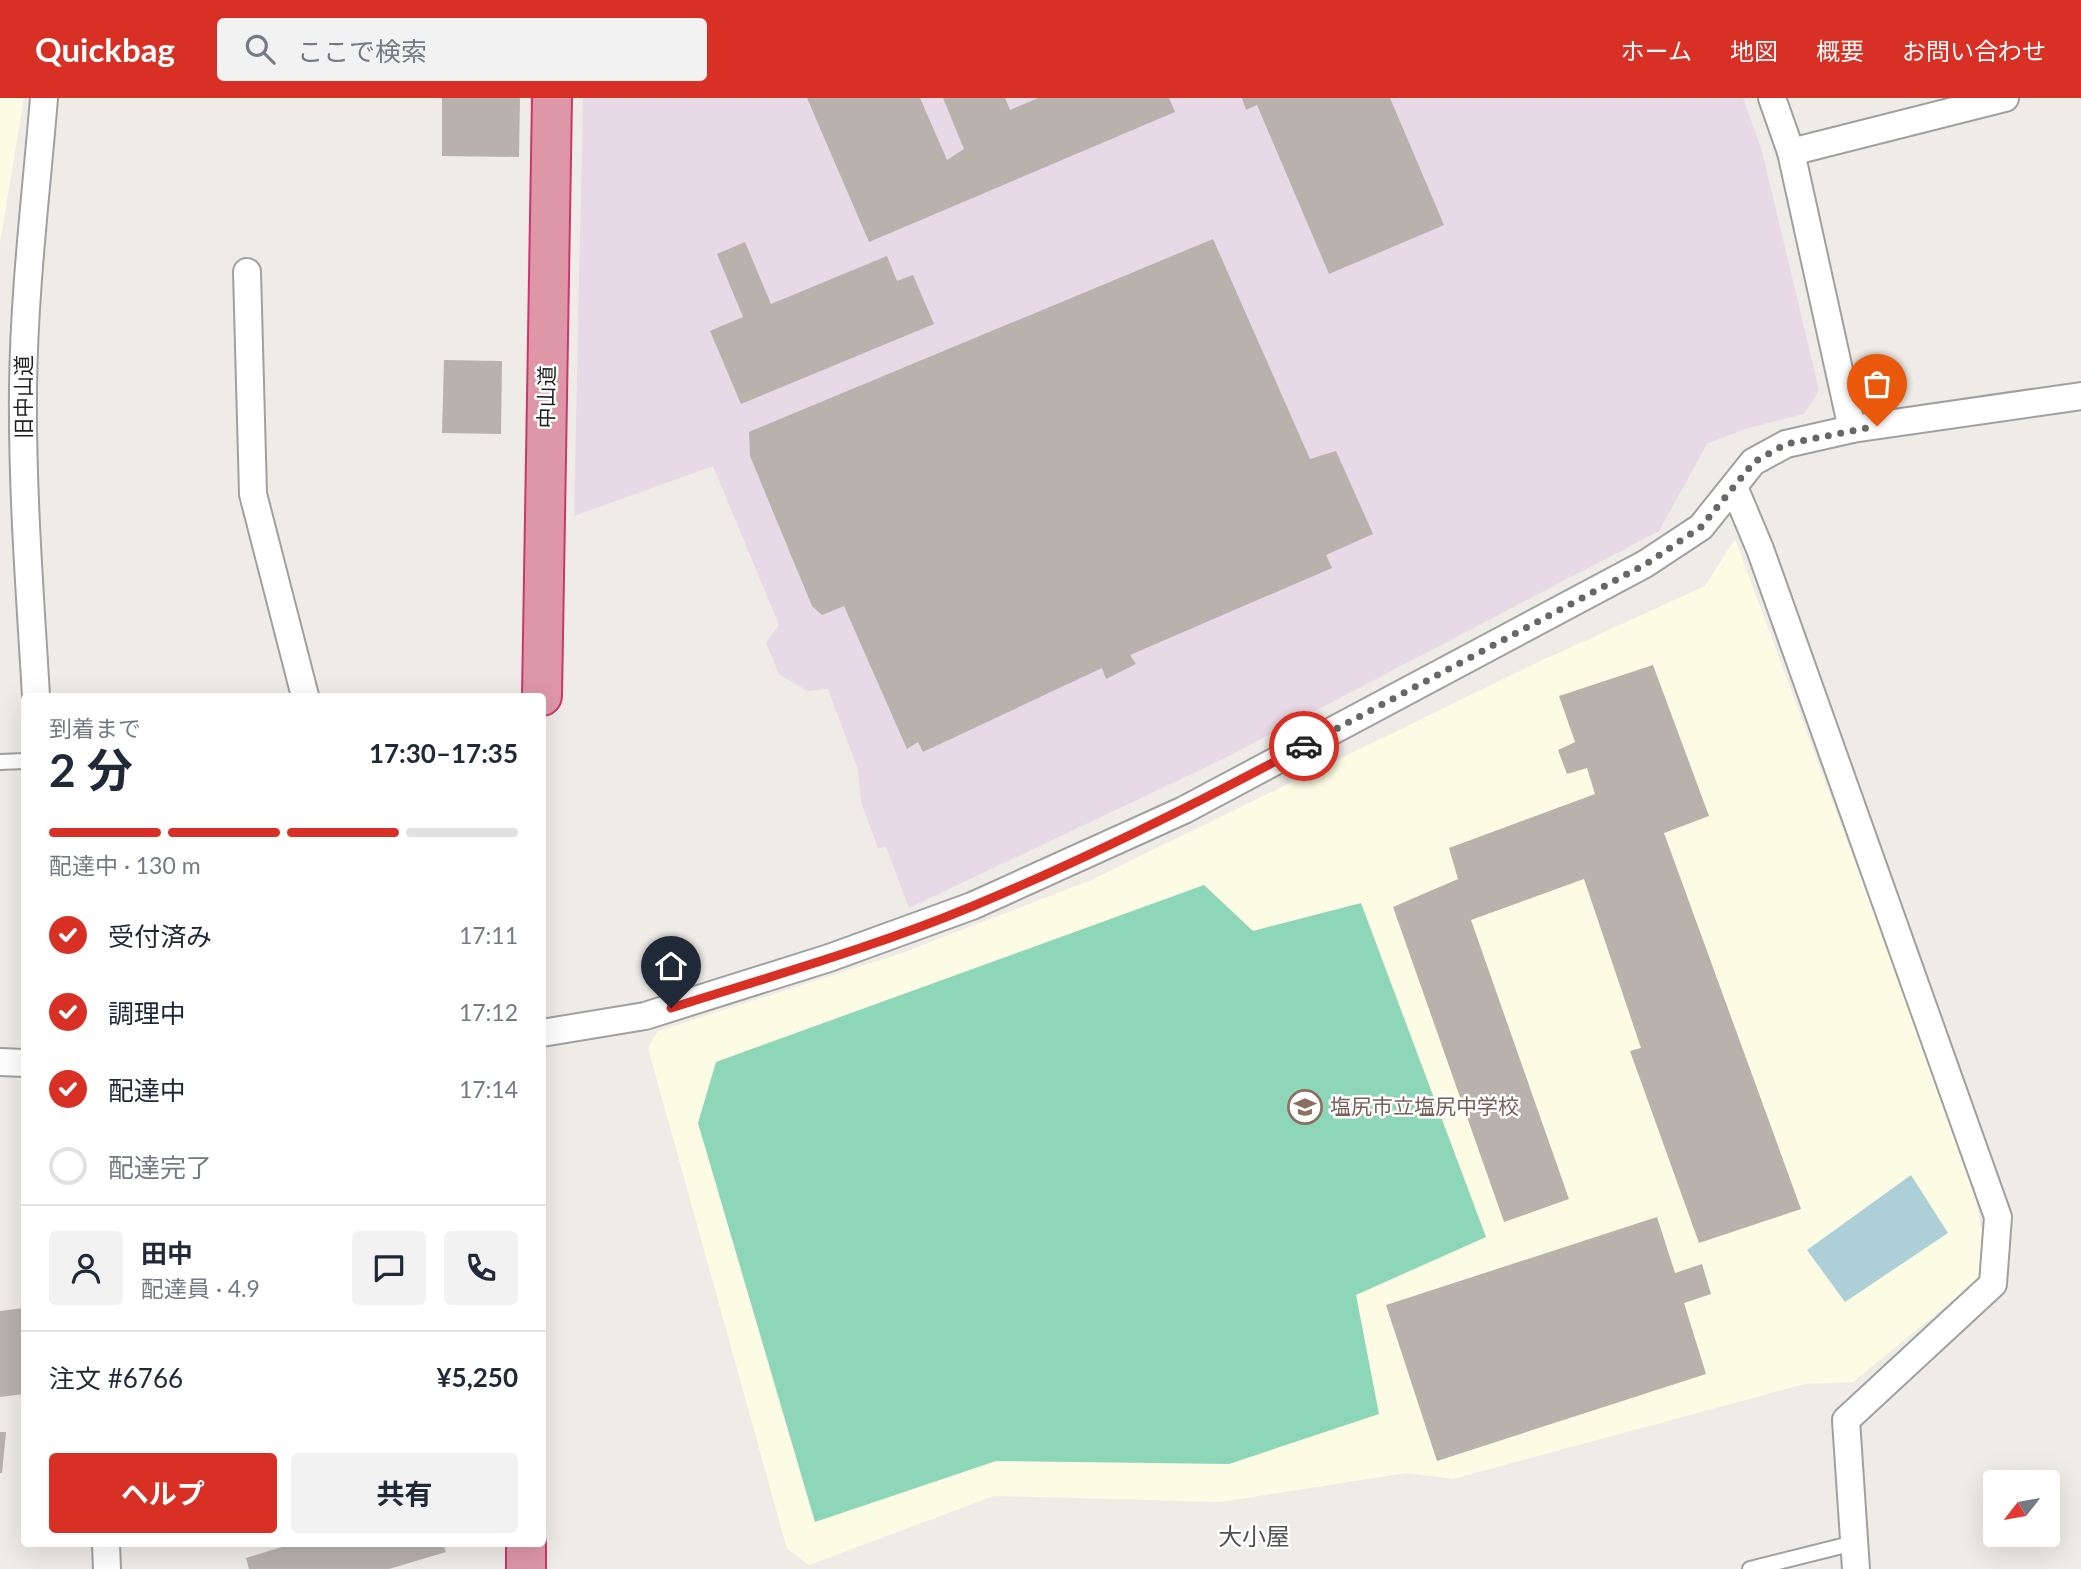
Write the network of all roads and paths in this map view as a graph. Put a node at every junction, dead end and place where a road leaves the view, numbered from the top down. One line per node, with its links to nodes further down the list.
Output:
1 (44, 98): 10 (street, 旧中山道)
2 (552, 98): 12 (highway, 中山道)
3 (1772, 98): 5 (street)
4 (2005, 98): 5 (street)
5 (1791, 152): 8 (street)
6 (247, 272): 11 (street)
7 (2081, 396): 8 (street)
8 (1852, 429): 9 (street)
9 (1734, 487): 15 (street); 20 (street)
10 (36, 693)
11 (303, 693)
12 (542, 693)
13 (21, 761): 14 (lane)
14 (0, 762)
15 (546, 1032)
16 (0, 1062): 17 (street)
17 (21, 1063)
18 (106, 1547): 21 (street)
19 (526, 1547): 22 (highway)
20 (1855, 1556): 23 (lane)
21 (107, 1569)
22 (526, 1569)
23 (1750, 1569)

